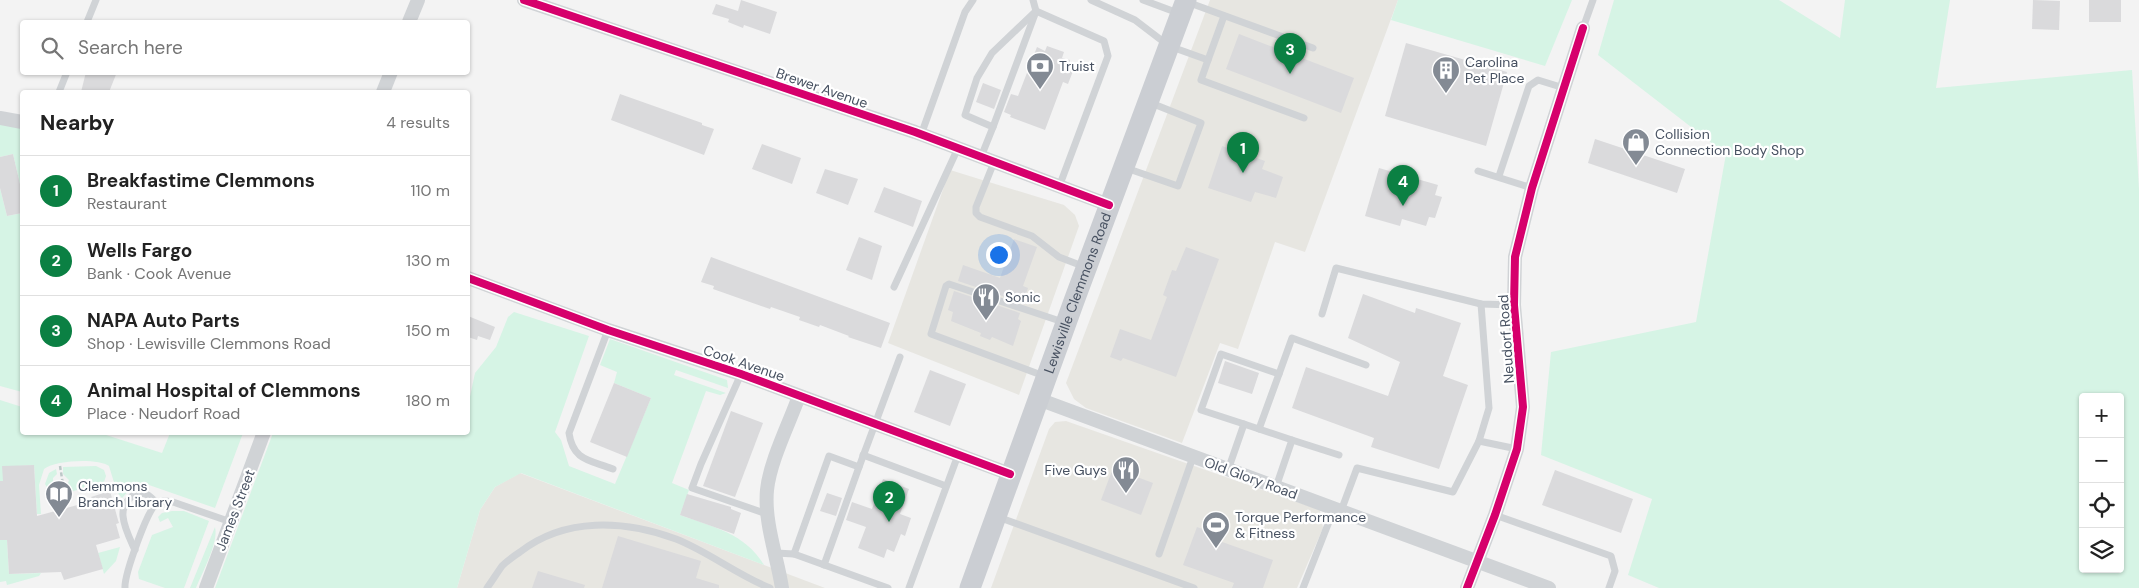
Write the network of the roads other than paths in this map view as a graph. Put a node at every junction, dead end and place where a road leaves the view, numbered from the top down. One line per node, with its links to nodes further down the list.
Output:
1 (96, 0): 12 (lane)
2 (418, 0): 13 (street)
3 (524, 0): 28 (street, Brewer Avenue)
4 (973, 0): 28 (lane)
5 (1033, 0): 10 (lane)
6 (1091, 0): 15 (lane)
7 (1143, 0): 9 (lane)
8 (1593, 0): 14 (lane, Neudorf Road)
9 (1184, 5): 11 (lane); 15 (main road, Lewisville Clemmons Road)
10 (1036, 11): 27 (lane); 27 (lane); 34 (lane)
11 (1224, 16): 16 (lane); 17 (lane)
12 (88, 20)
13 (410, 20)
14 (1584, 28): 20 (street, Neudorf Road)
15 (1169, 46): 17 (lane); 23 (main road, Lewisville Clemmons Road)
16 (1313, 48)
17 (1208, 60): 25 (lane)
18 (66, 75): 21 (lane)
19 (390, 75): 22 (street)
20 (1564, 88): 33 (lane); 35 (street, Neudorf Road)
21 (60, 90)
22 (384, 90)
23 (1148, 102): 31 (main road, Lewisville Clemmons Road); 31 (lane)
24 (0, 118): 26 (street)
25 (1304, 118)
26 (20, 122)
27 (993, 127): 30 (lane)
28 (921, 135): 29 (street, Brewer Avenue)
29 (958, 148): 30 (street, Brewer Avenue); 39 (lane)
30 (987, 159): 34 (street, Brewer Avenue); 37 (lane)
31 (1124, 167): 36 (main road, Lewisville Clemmons Road)
32 (1478, 171): 33 (lane)
33 (1499, 176): 35 (lane)
34 (1059, 186): 36 (street, Brewer Avenue)
35 (1532, 188): 41 (street, Neudorf Road)
36 (1109, 205): 37 (main road, Lewisville Clemmons Road)
37 (1086, 267): 43 (main road, Lewisville Clemmons Road)
38 (470, 279): 44 (street, Cook Avenue)
39 (894, 287)
40 (1481, 304): 41 (lane); 42 (lane); 57 (lane)
41 (1514, 305): 58 (street, Neudorf Road)
42 (1322, 314)
43 (1065, 323): 49 (main road, Lewisville Clemmons Road); 49 (lane)
44 (608, 330): 47 (street, Cook Avenue); 64 (lane)
45 (900, 357): 52 (lane)
46 (1366, 365): 48 (lane)
47 (740, 374): 50 (street, Cook Avenue); 71 (lane)
48 (1279, 374): 53 (lane); 54 (lane)
49 (1046, 377): 51 (main road, Lewisville Clemmons Road)
50 (799, 396): 52 (street, Cook Avenue); 71 (street)
51 (1038, 399): 62 (street, Old Glory Road); 66 (main road, Lewisville Clemmons Road)
52 (875, 424): 60 (lane); 61 (street, Cook Avenue)
53 (1244, 424): 54 (lane); 65 (lane)
54 (1259, 429): 56 (lane)
55 (263, 435): 74 (street, James Street)
56 (1292, 440): 59 (lane); 68 (lane)
57 (1478, 441): 58 (lane); 70 (lane)
58 (1518, 449): 72 (street, Neudorf Road)
59 (1339, 455)
60 (864, 456): 63 (lane); 67 (lane)
61 (958, 456): 66 (street, Cook Avenue); 67 (lane)
62 (1193, 457): 65 (street, Old Glory Road); 78 (lane)
63 (859, 467): 77 (lane); 80 (lane)
64 (613, 469)
65 (1228, 470): 68 (street, Old Glory Road)
66 (1010, 474): 73 (main road, Lewisville Clemmons Road)
67 (946, 486): 87 (lane)
68 (1276, 487): 70 (street, Old Glory Road)
69 (157, 504): 74 (lane); 75 (lane); 75 (lane)
70 (1338, 510): 79 (street, Old Glory Road); 90 (lane)
71 (768, 514): 76 (street)
72 (1495, 515): 79 (street, Neudorf Road); 93 (lane)
73 (995, 516): 88 (main road, Lewisville Clemmons Road); 89 (lane)
74 (231, 522): 82 (street, James Street)
75 (135, 550): 81 (lane)
76 (776, 553): 77 (lane); 85 (street)
77 (794, 554): 80 (lane)
78 (1158, 554)
79 (1477, 561): 91 (street, Neudorf Road); 92 (street, Old Glory Road)
80 (824, 565): 86 (lane)
81 (125, 588)
82 (206, 588)
83 (487, 588): 84 (lane)
84 (770, 588)
85 (782, 588)
86 (888, 588)
87 (910, 588)
88 (970, 588)
89 (1194, 588)
90 (1303, 588)
91 (1467, 588)
92 (1549, 588)
93 (1609, 588)

